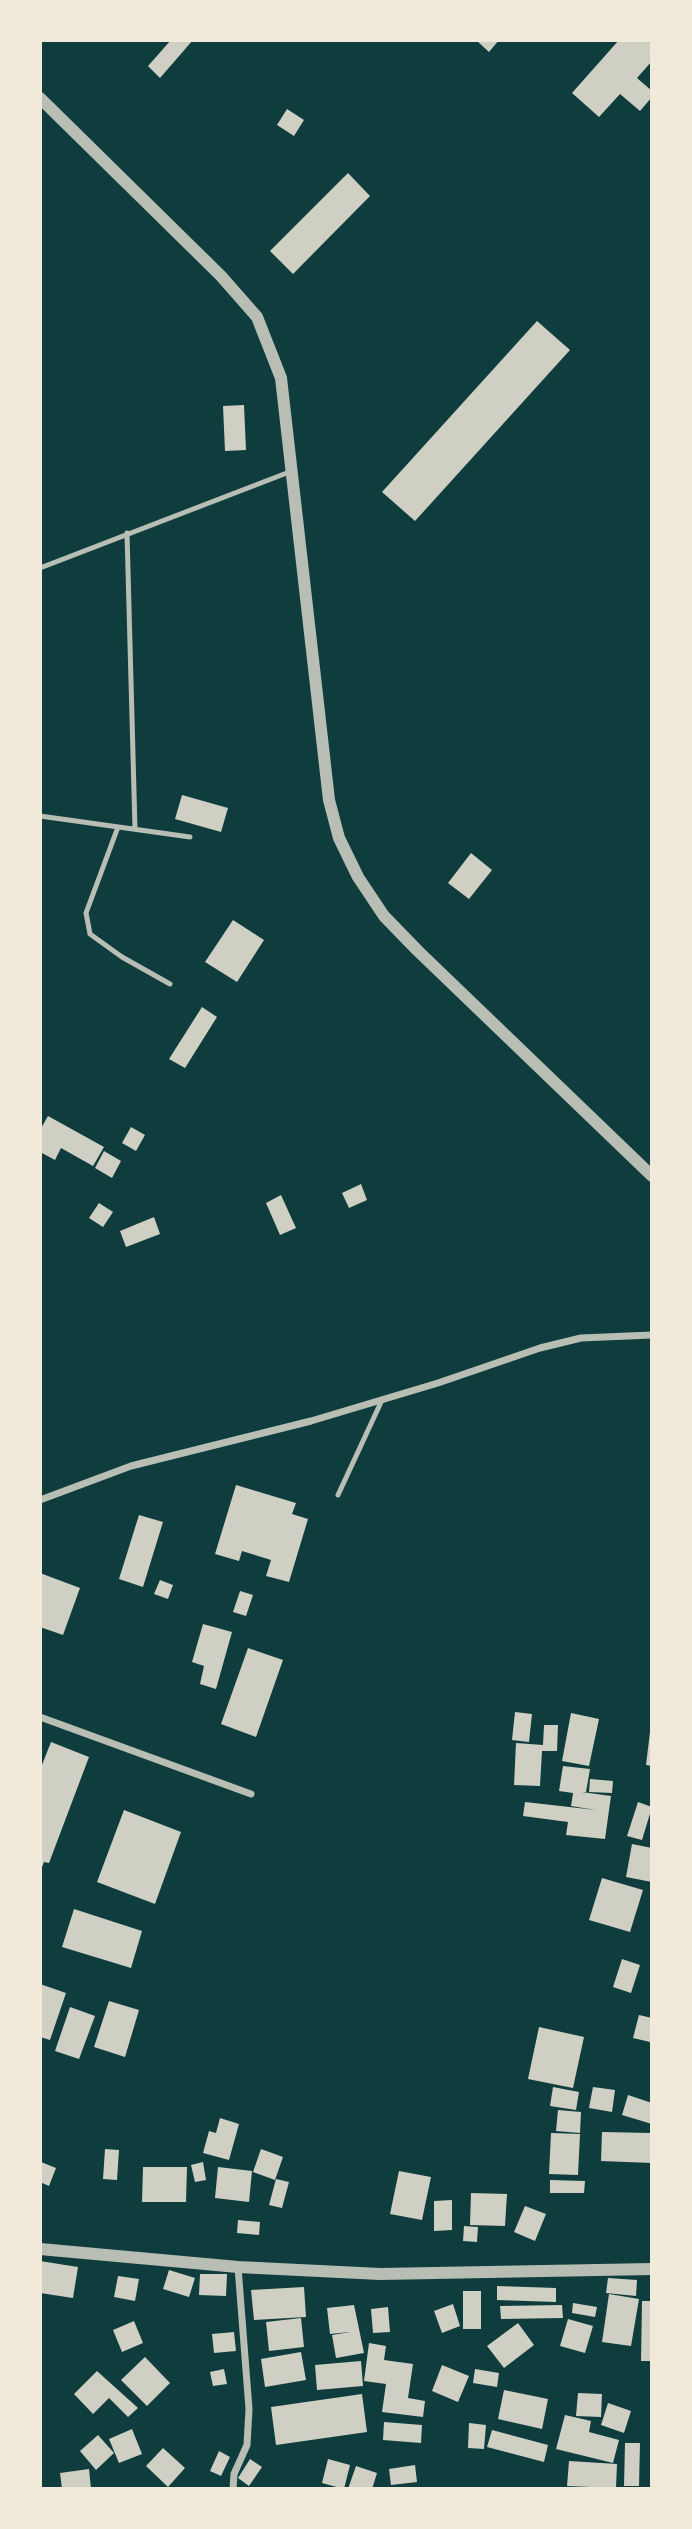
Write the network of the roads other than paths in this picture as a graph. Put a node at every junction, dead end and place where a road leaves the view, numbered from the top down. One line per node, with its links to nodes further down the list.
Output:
1 (41, 101): 2 (street)
2 (292, 471): 3 (lane); 10 (street)
3 (127, 533): 4 (lane); 7 (lane)
4 (40, 568)
5 (40, 817): 6 (lane)
6 (118, 827): 7 (lane); 9 (lane)
7 (135, 830): 8 (lane)
8 (190, 837)
9 (170, 984)
10 (652, 1176)
11 (652, 1335): 12 (street)
12 (382, 1400): 13 (lane); 14 (street)
13 (338, 1494)
14 (40, 1500)
15 (40, 1717): 16 (street)
16 (251, 1794)
17 (40, 2249): 18 (street)
18 (238, 2267): 19 (street); 20 (street)
19 (652, 2269)
20 (233, 2489)

